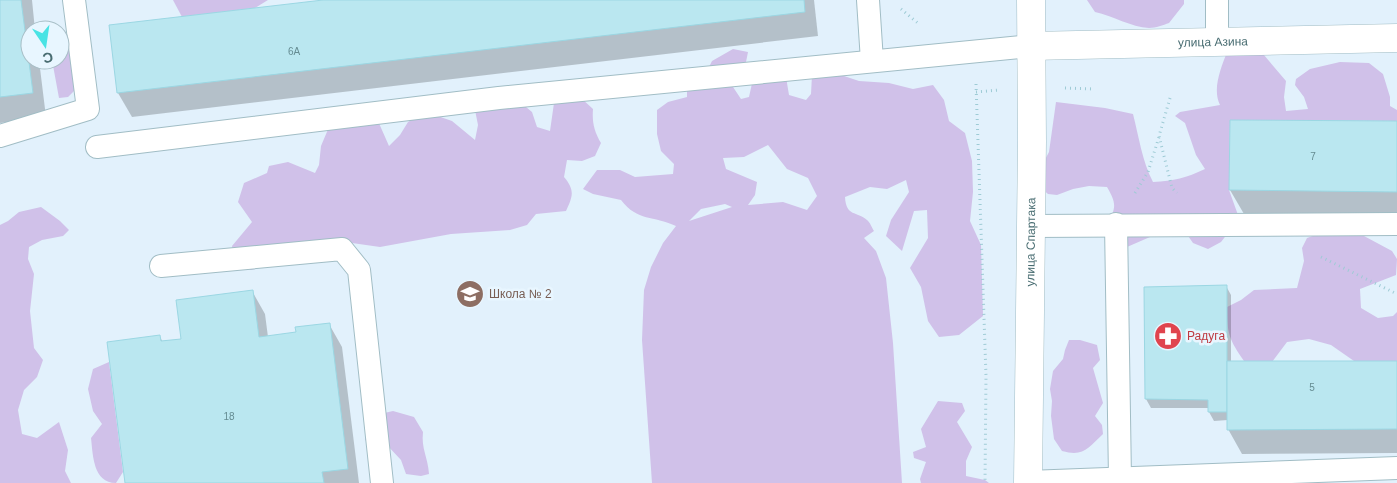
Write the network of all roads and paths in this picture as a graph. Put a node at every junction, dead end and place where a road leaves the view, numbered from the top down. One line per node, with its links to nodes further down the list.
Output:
1 (74, 0): 11 (lane)
2 (868, 0): 9 (lane)
3 (1031, 0): 7 (street, улица Спартака)
4 (1217, 0): 6 (lane)
5 (1397, 38): 6 (street, улица Азина)
6 (1217, 41): 7 (street, улица Азина)
7 (1031, 46): 8 (lane); 17 (street, улица Спартака)
8 (975, 50): 9 (lane); 25 (path)
9 (872, 61): 13 (lane)
10 (1170, 98): 12 (path)
11 (0, 136)
12 (1159, 136): 14 (path); 15 (path)
13 (97, 147)
14 (1116, 224): 15 (lane); 17 (lane); 22 (lane)
15 (1210, 224): 16 (lane)
16 (1397, 224)
17 (1030, 226): 23 (street, улица Спартака)
18 (1316, 255): 20 (path)
19 (161, 266): 24 (lane)
20 (1397, 294)
21 (1397, 468): 22 (lane)
22 (1120, 479): 23 (lane)
23 (1028, 482)
24 (382, 483)
25 (985, 483)

